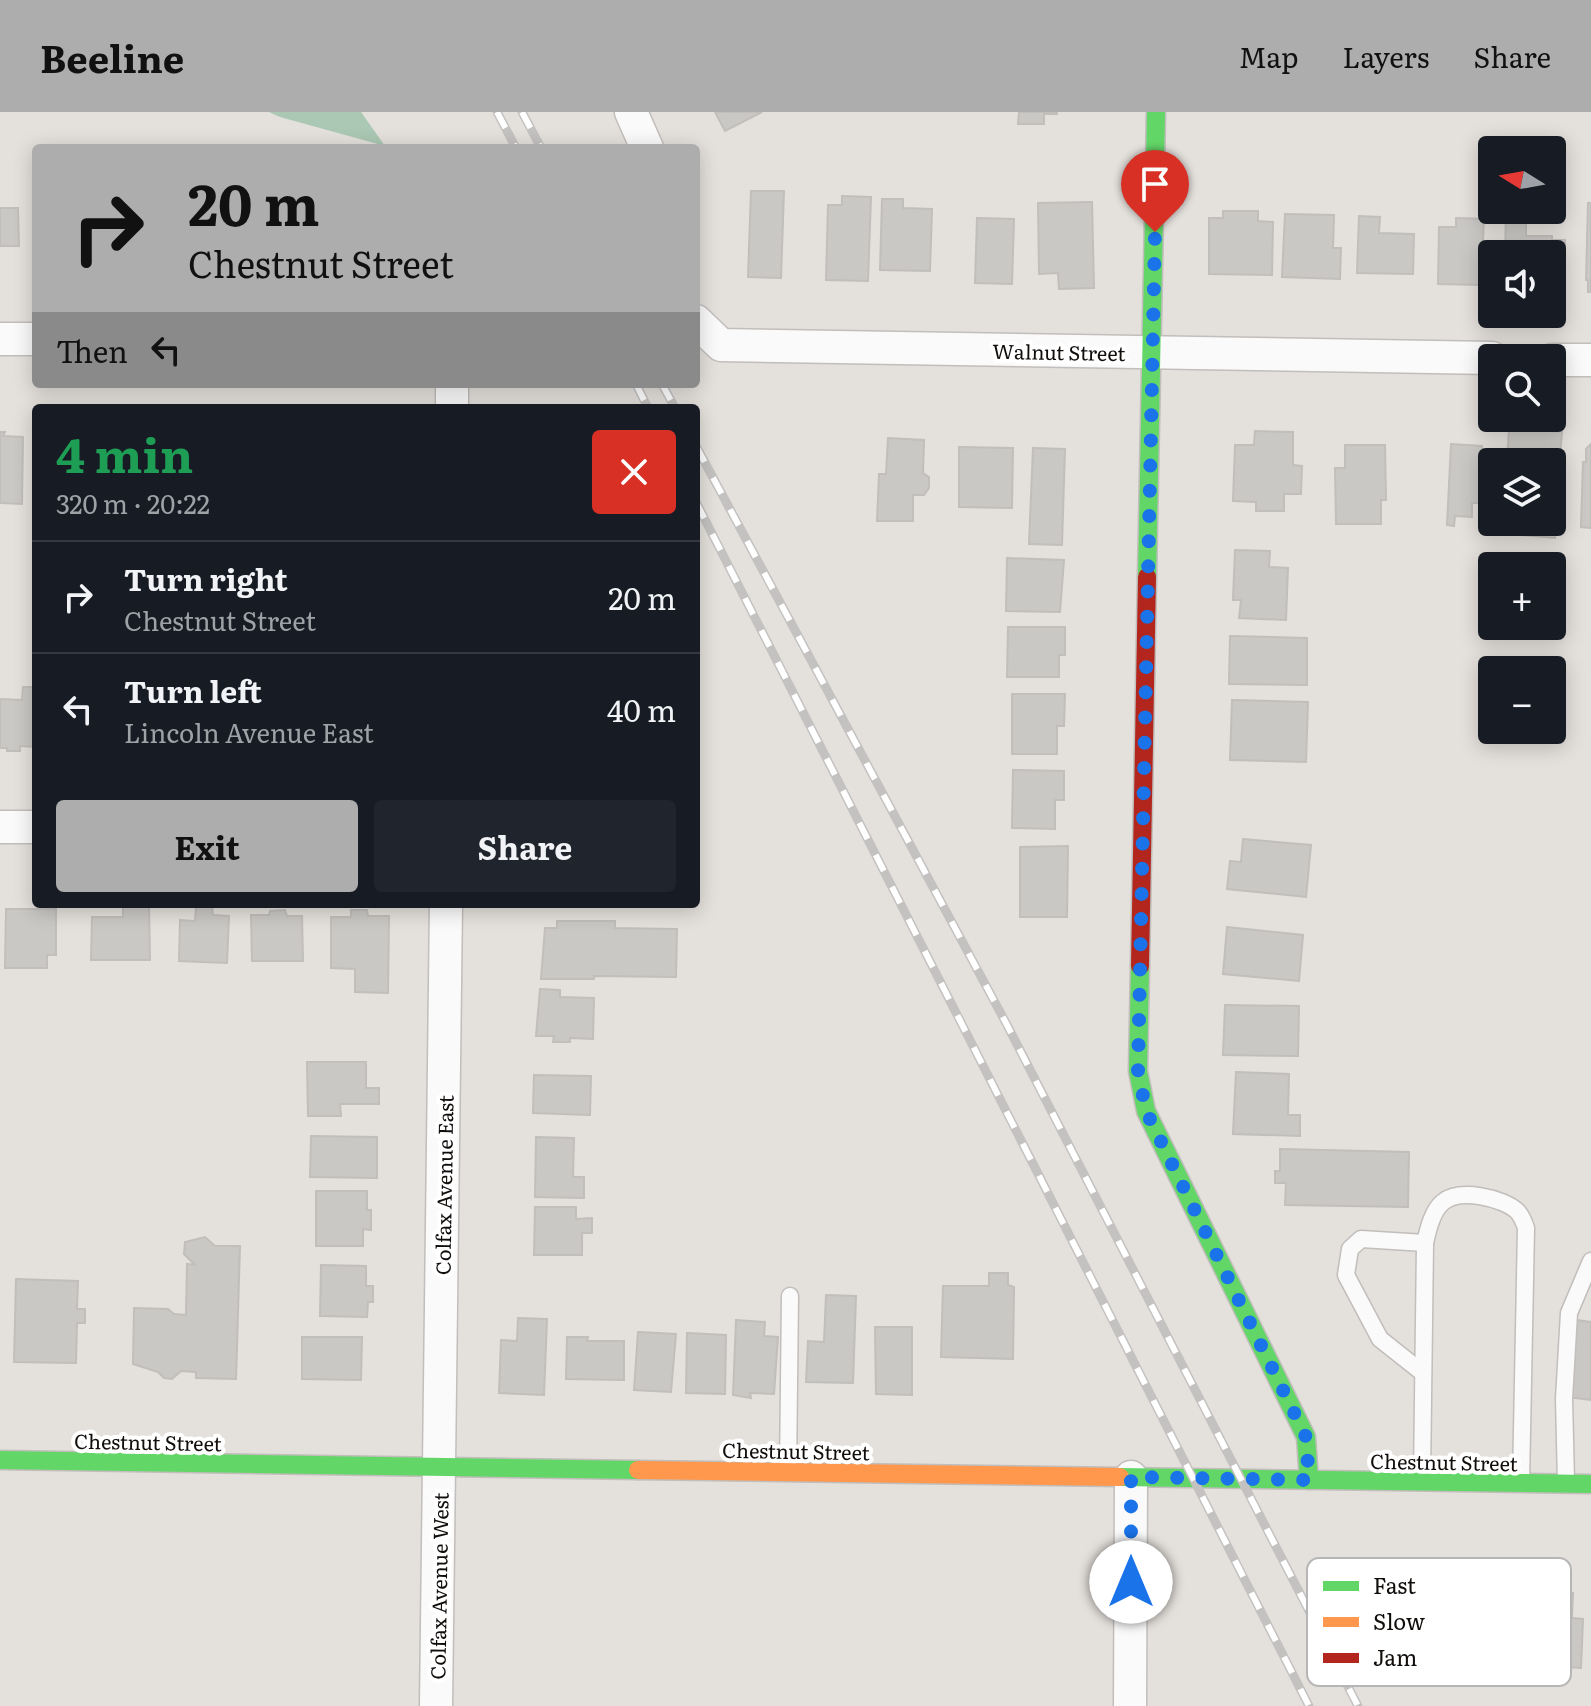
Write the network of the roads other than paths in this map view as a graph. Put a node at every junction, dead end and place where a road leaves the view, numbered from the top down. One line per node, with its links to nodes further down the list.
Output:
1 (631, 112): 3 (street)
2 (1156, 112): 7 (street)
3 (645, 144)
4 (700, 325): 7 (street, Walnut Street)
5 (0, 339): 6 (street)
6 (32, 339)
7 (1153, 352): 8 (street, Walnut Street); 22 (street)
8 (1478, 358)
9 (1566, 360): 10 (street)
10 (1591, 360)
11 (0, 827): 12 (street)
12 (32, 827)
13 (446, 908): 19 (street, Colfax Avenue East)
14 (1425, 1243): 17 (lane); 17 (lane); 24 (lane)
15 (1591, 1261): 25 (lane)
16 (790, 1296): 20 (lane)
17 (1423, 1373): 23 (lane)
18 (0, 1460): 19 (street, Chestnut Street)
19 (440, 1467): 20 (street, Chestnut Street); 27 (street, Colfax Avenue West)
20 (788, 1472): 21 (street, Chestnut Street)
21 (1131, 1477): 22 (street, Chestnut Street); 28 (street)
22 (1309, 1480): 23 (street, Chestnut Street)
23 (1422, 1483): 24 (street, Chestnut Street)
24 (1521, 1483): 25 (street, Chestnut Street)
25 (1566, 1484): 26 (street, Chestnut Street)
26 (1591, 1484)
27 (436, 1706)
28 (1130, 1706)

